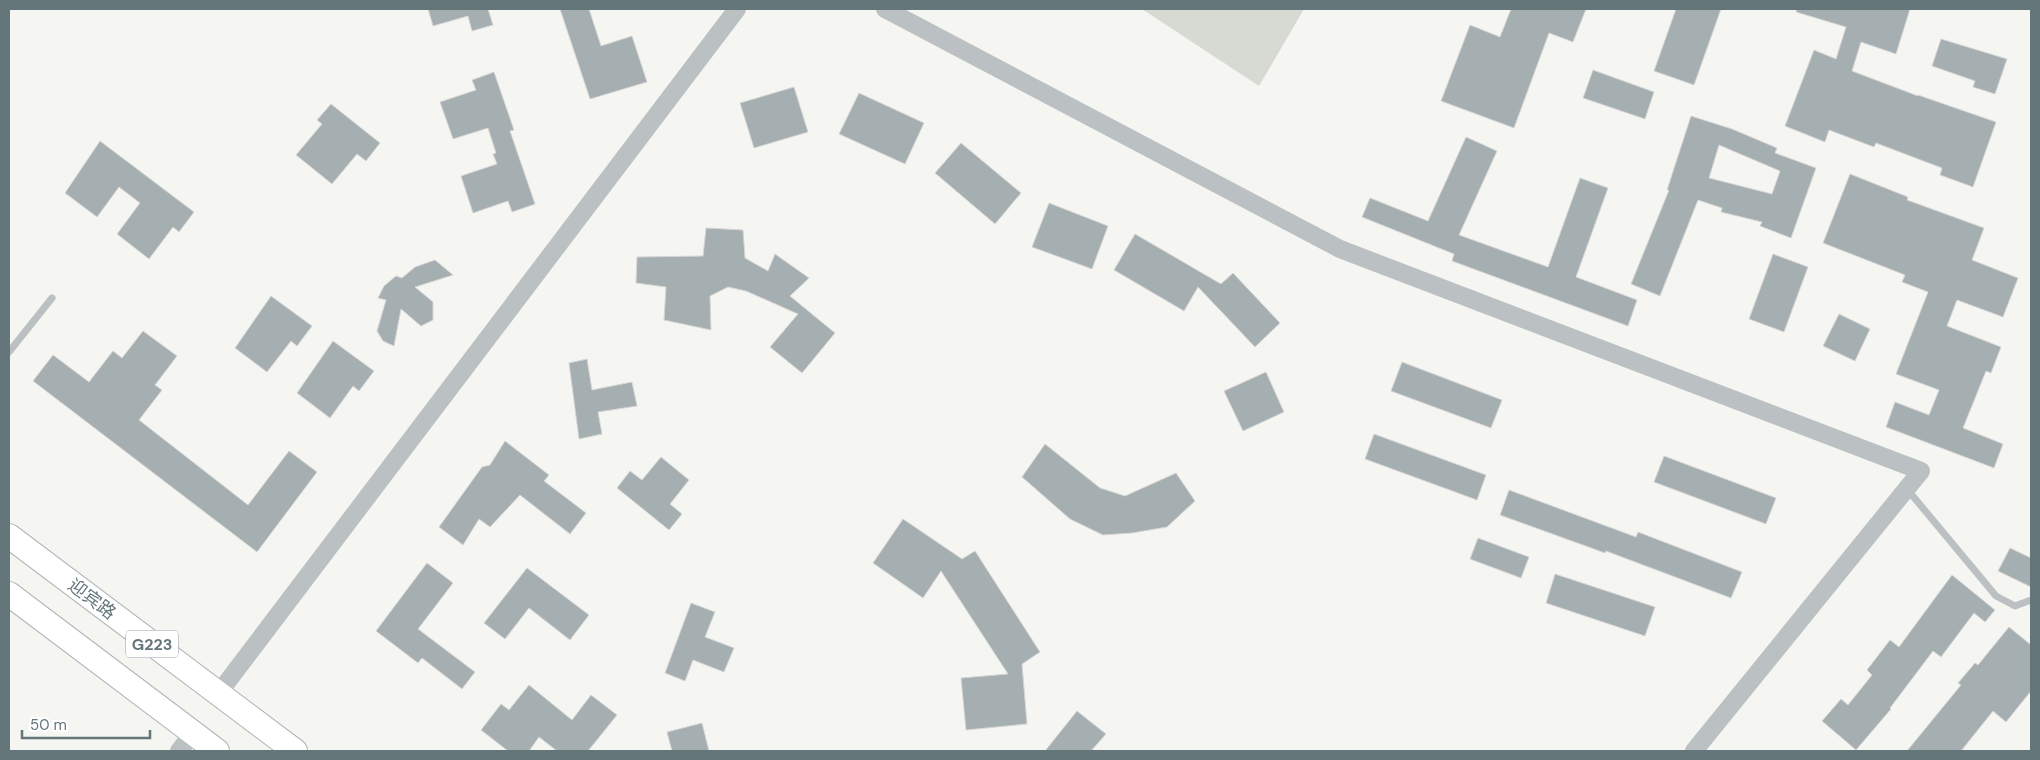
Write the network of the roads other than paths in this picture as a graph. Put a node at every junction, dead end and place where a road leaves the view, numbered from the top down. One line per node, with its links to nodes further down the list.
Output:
1 (737, 9): 9 (street)
2 (885, 9): 5 (street)
3 (52, 298): 4 (lane)
4 (9, 352)
5 (1906, 489): 8 (lane); 13 (street)
6 (9, 536): 9 (highway, 迎宾路 / G223)
7 (9, 594): 10 (highway, G223)
8 (2031, 600)
9 (218, 694): 12 (highway, 迎宾路 / G223)
10 (186, 742): 11 (highway, G223)
11 (217, 751)
12 (295, 751)
13 (1694, 751)

